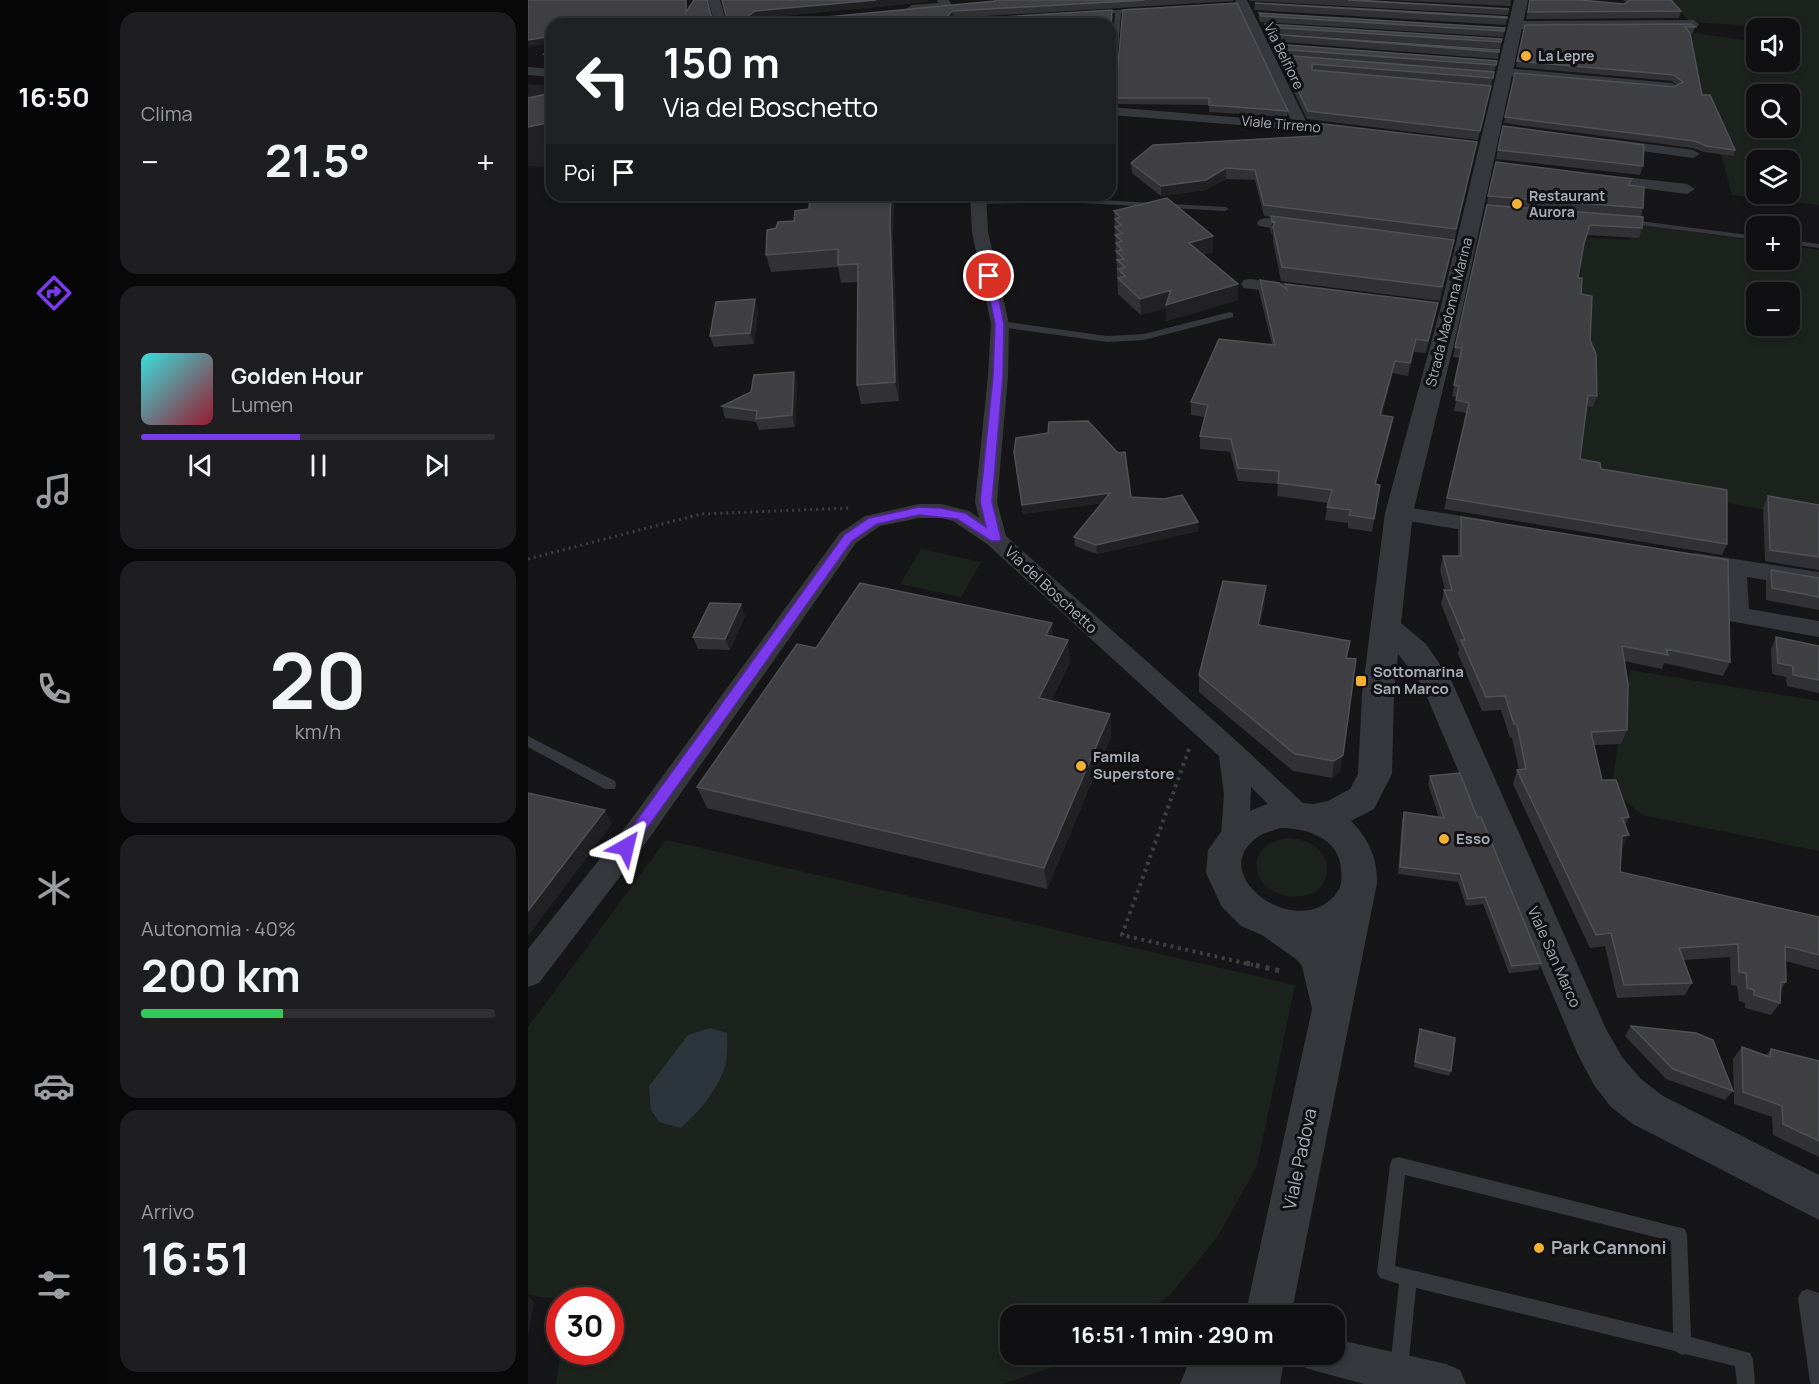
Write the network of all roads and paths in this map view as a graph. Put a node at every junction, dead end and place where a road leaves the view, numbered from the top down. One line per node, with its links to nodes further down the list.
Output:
1 (714, 0): 8 (street)
2 (943, 0): 3 (street)
3 (899, 10)
4 (1141, 10): 5 (lane)
5 (1118, 11): 6 (lane); 11 (lane)
6 (1085, 13)
7 (1658, 14): 12 (street)
8 (719, 18)
9 (1693, 24): 12 (street)
10 (1257, 28): 18 (street, Via Belfiore)
11 (1116, 36)
12 (1507, 41): 15 (street); 16 (street); 36 (street, Strada Madonna Marina)
13 (528, 71): 14 (street)
14 (546, 72)
15 (1656, 74)
16 (1672, 87)
17 (1116, 110): 18 (street, Viale Tirreno)
18 (1301, 125): 19 (street, Viale Tirreno)
19 (1359, 132)
20 (1599, 142): 21 (street)
21 (1693, 154)
22 (1586, 177): 23 (street)
23 (1687, 189)
24 (979, 201): 38 (street, Via del Boschetto)
25 (1084, 201): 26 (lane)
26 (1226, 208)
27 (1614, 220): 30 (lane)
28 (1265, 223): 29 (street)
29 (1324, 231)
30 (1746, 237)
31 (1800, 243): 32 (lane)
32 (1819, 246)
33 (1250, 284): 34 (street)
34 (1309, 291)
35 (1428, 307): 36 (street)
36 (1451, 310): 40 (street, Strada Madonna Marina)
37 (1230, 315): 38 (lane)
38 (1000, 324): 42 (street, Via del Boschetto)
39 (861, 508): 44 (path)
40 (1399, 513): 41 (street); 47 (street, Strada Madonna Marina)
41 (1515, 532)
42 (995, 538): 51 (street, Via del Boschetto); 57 (street)
43 (1677, 558): 45 (street)
44 (528, 559)
45 (1735, 567): 46 (street); 48 (street)
46 (1819, 580)
47 (1385, 626): 53 (street); 60 (street, Viale San Marco)
48 (1819, 629)
49 (528, 741): 52 (lane)
50 (1190, 748): 58 (path)
51 (1232, 752): 53 (street, Via del Boschetto); 54 (street)
52 (610, 785)
53 (1305, 816): 54 (street); 55 (street)
54 (1235, 836): 56 (street)
55 (1359, 883): 56 (street); 59 (street, Viale Padova)
56 (1266, 921): 59 (street, Viale Padova)
57 (528, 973)
58 (1294, 974)
59 (1330, 1024): 63 (street, Viale Padova)
60 (1819, 1198)
61 (1408, 1277): 64 (lane); 64 (lane); 68 (lane)
62 (1819, 1302): 69 (lane)
63 (1267, 1305)
64 (1682, 1346): 73 (lane)
65 (1345, 1360): 68 (street)
66 (1225, 1365): 70 (street)
67 (1259, 1365): 71 (street)
68 (1399, 1373): 72 (street)
69 (1819, 1382)
70 (1204, 1384)
71 (1256, 1384)
72 (1446, 1384)
73 (1746, 1384)

